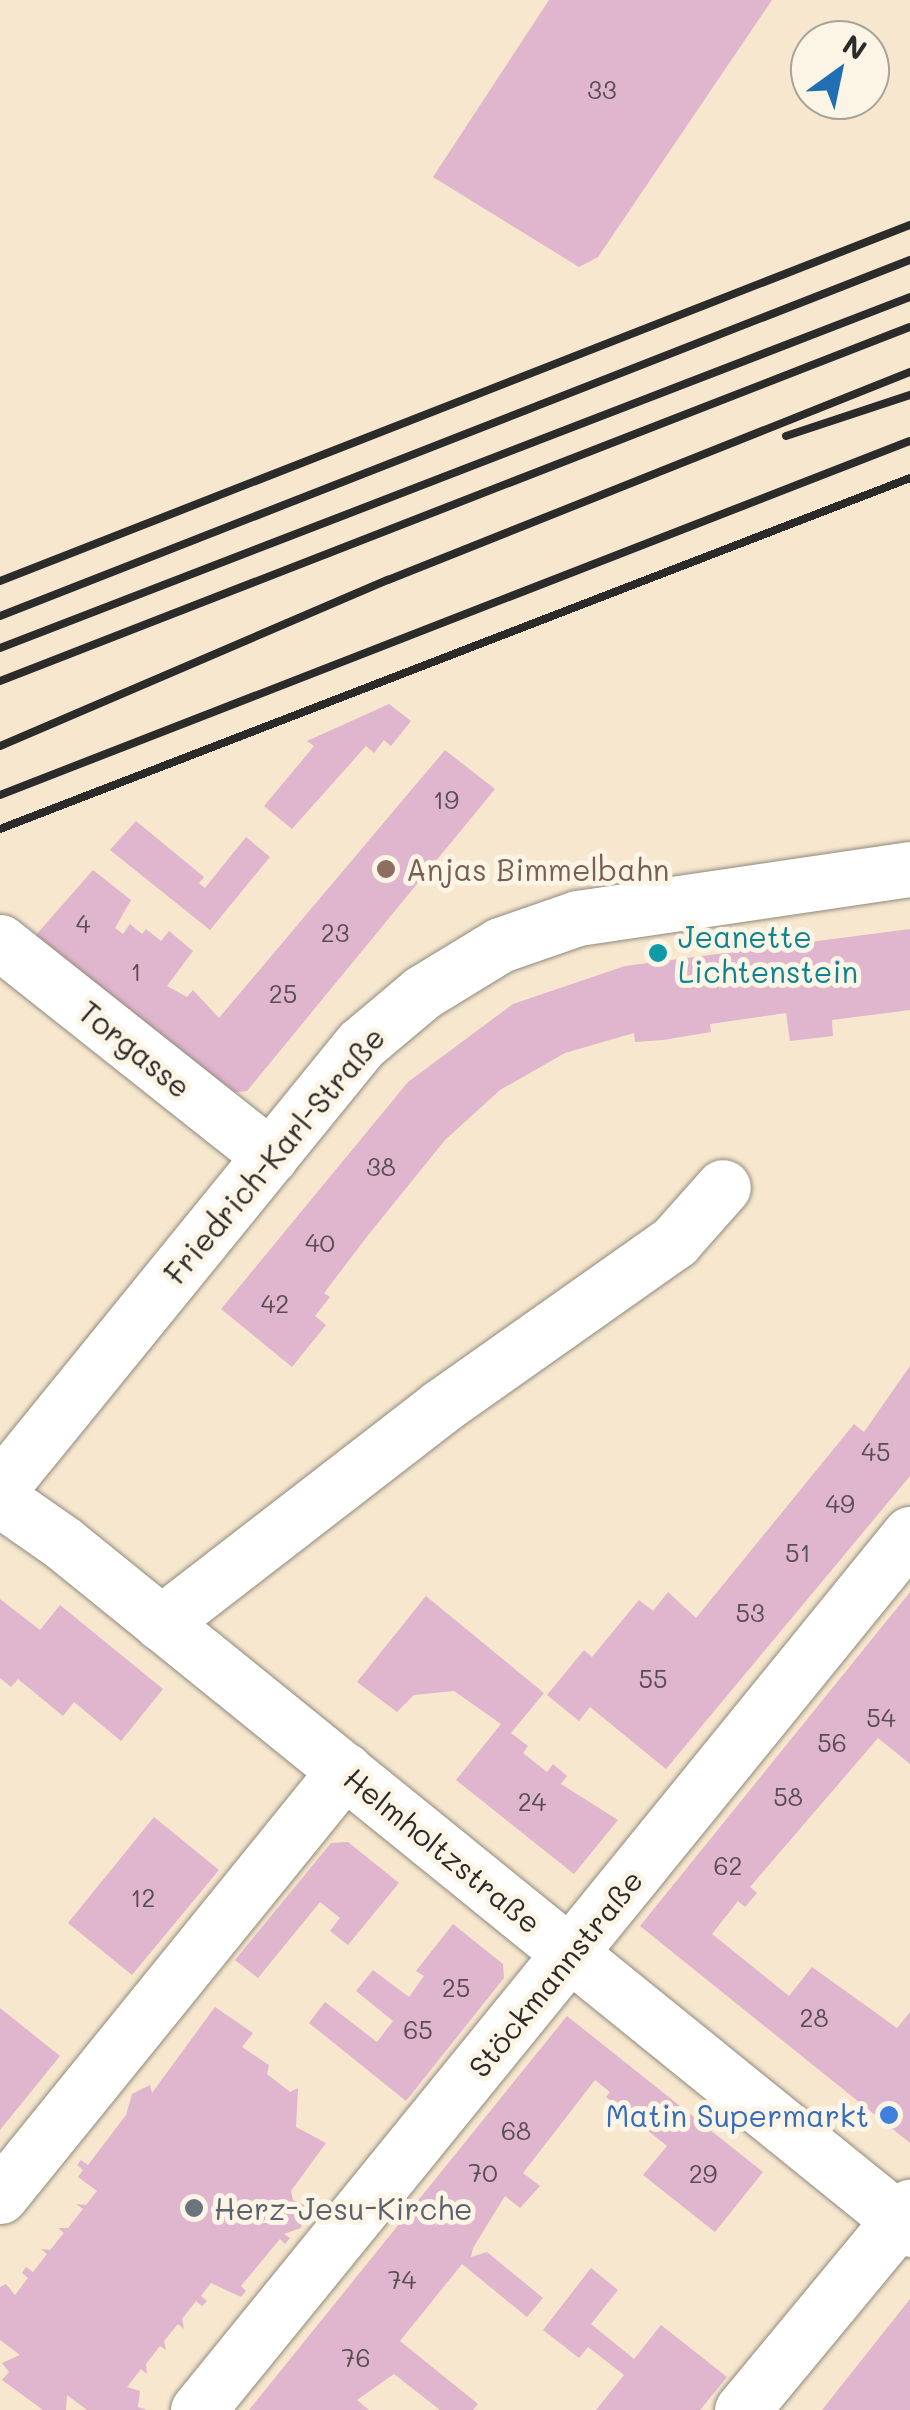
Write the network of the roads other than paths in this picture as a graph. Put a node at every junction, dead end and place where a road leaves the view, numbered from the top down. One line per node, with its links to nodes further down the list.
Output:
1 (910, 869): 3 (street, Friedrich-Karl-Straße)
2 (0, 942): 3 (street, Torgasse)
3 (270, 1156): 5 (street, Friedrich-Karl-Straße)
4 (722, 1187): 8 (street)
5 (0, 1488)
6 (0, 1499): 8 (street, Helmholtzstraße)
7 (910, 1534): 10 (street, Stöckmannstraße)
8 (161, 1623): 9 (street, Helmholtzstraße)
9 (346, 1770): 10 (street, Helmholtzstraße); 11 (street)
10 (570, 1956): 12 (street, Helmholtzstraße); 13 (street, Stöckmannstraße)
11 (0, 2196)
12 (906, 2219): 14 (street)
13 (198, 2410)
14 (742, 2410)

